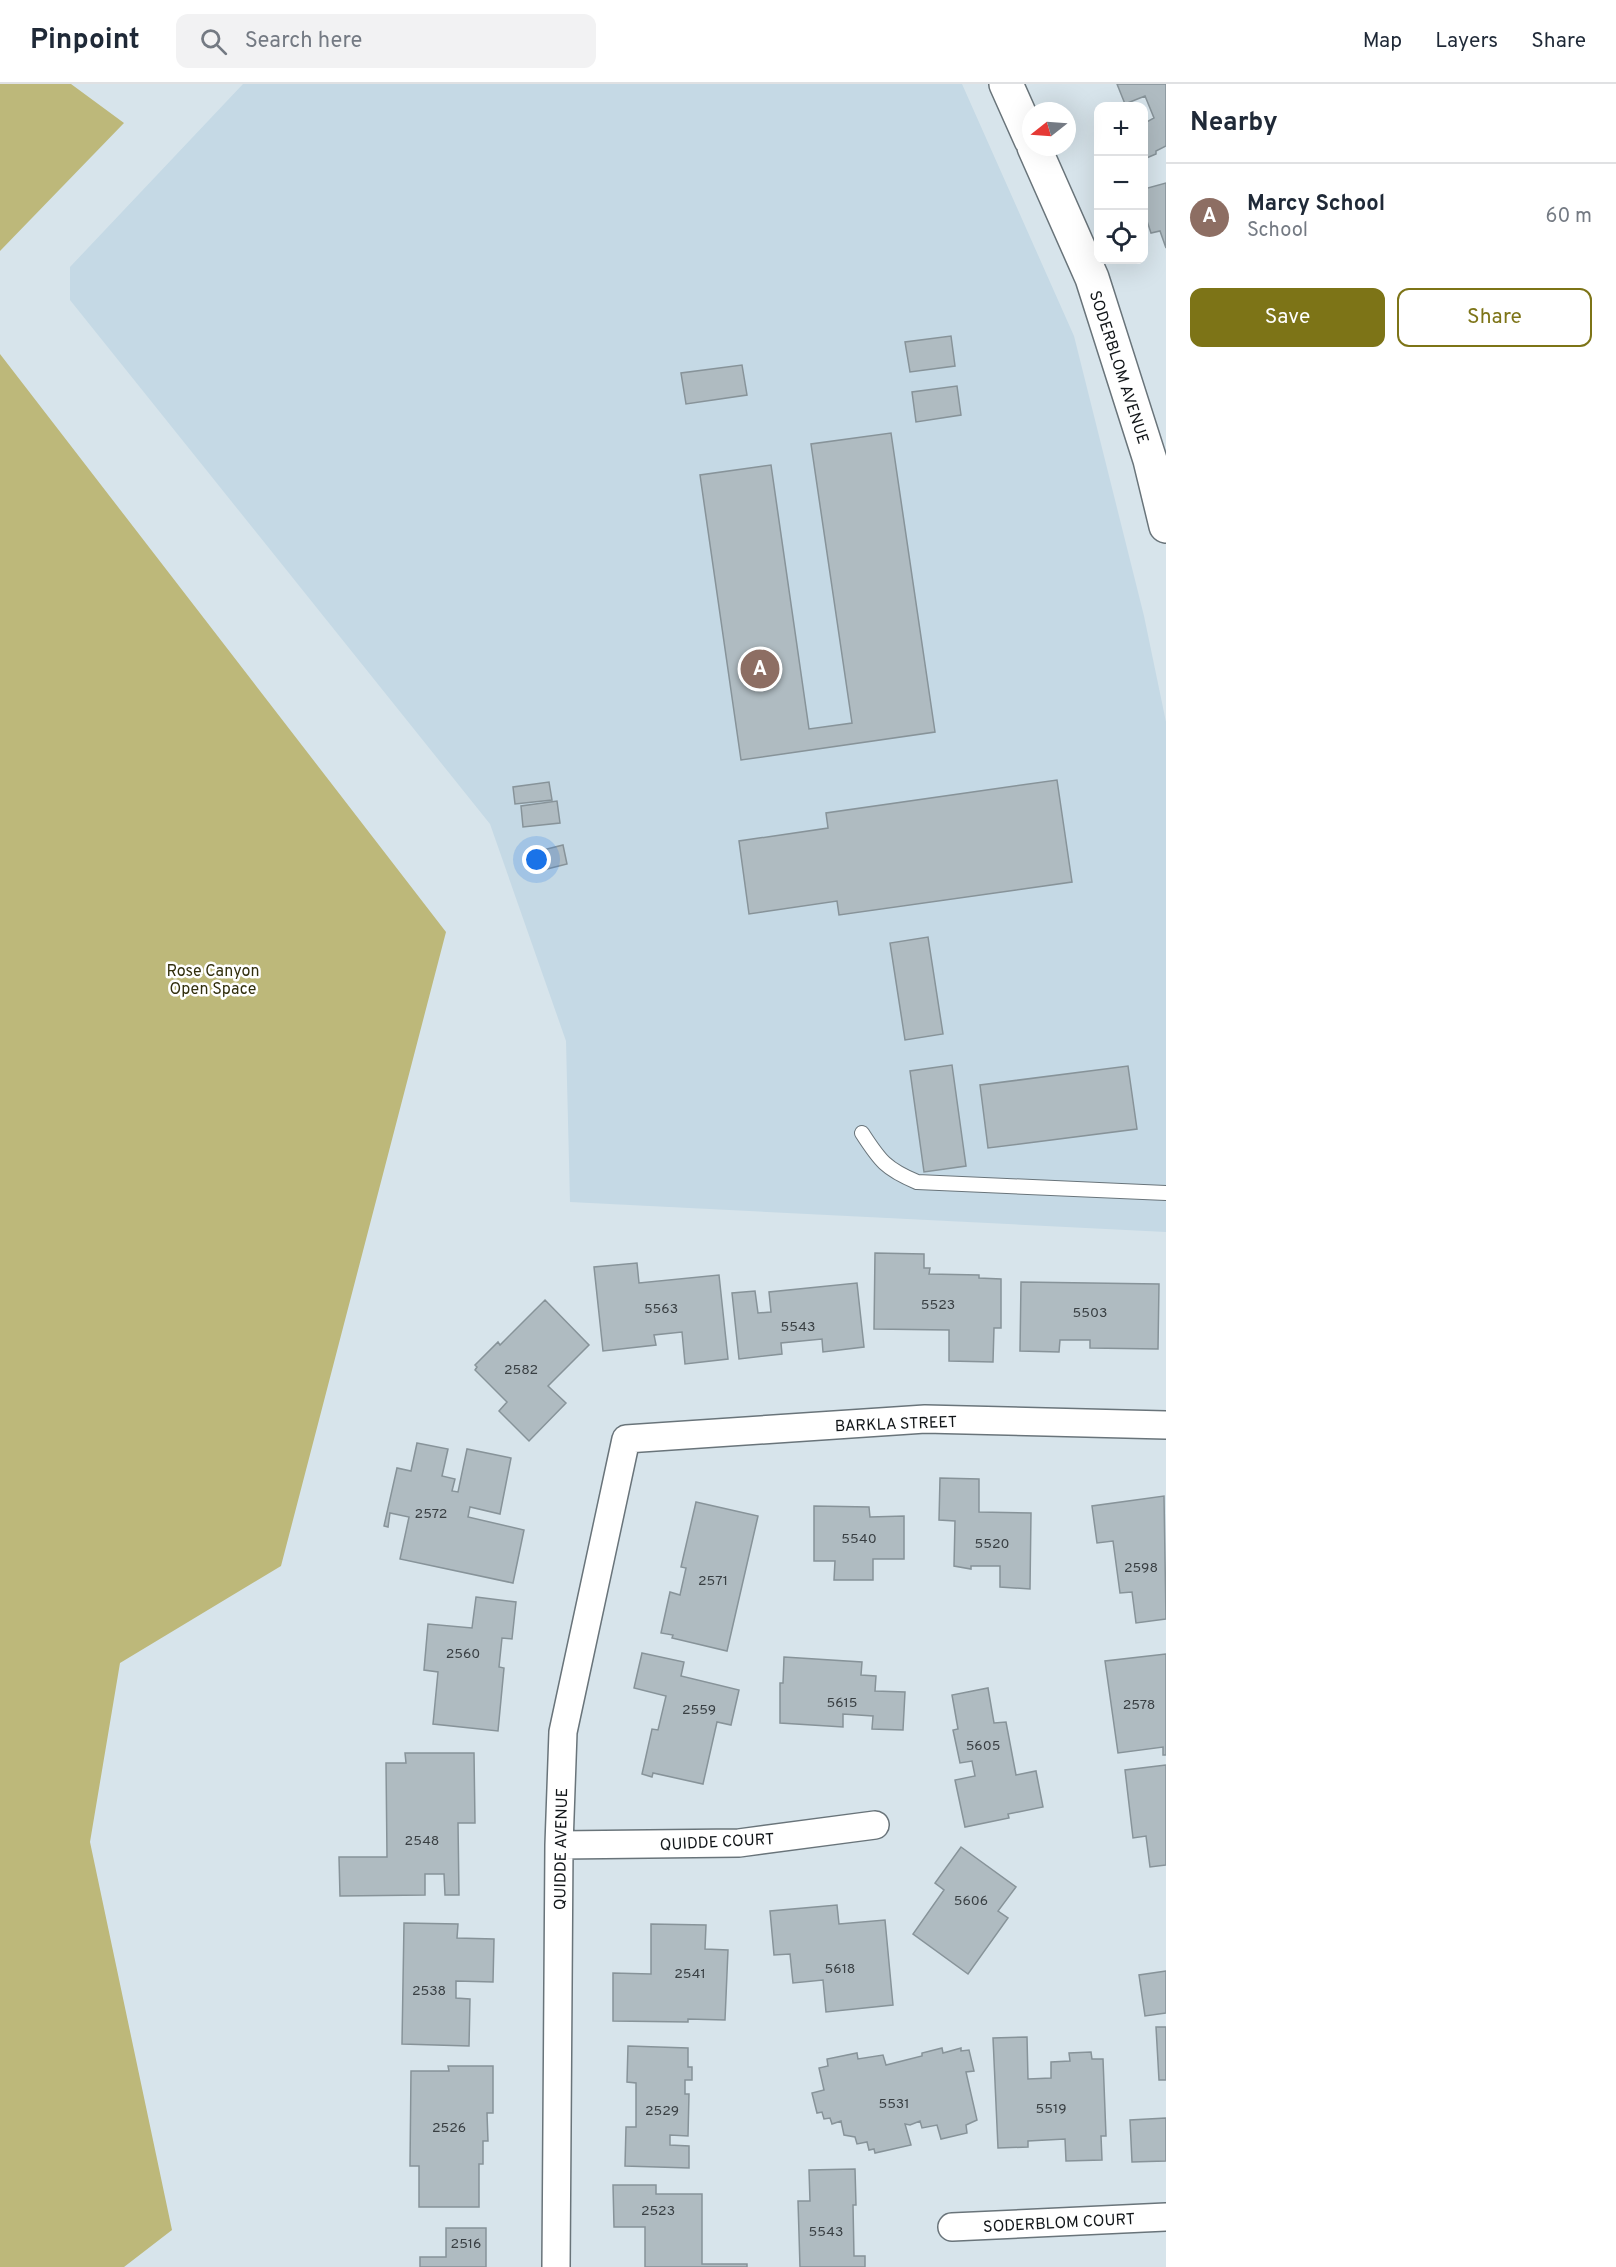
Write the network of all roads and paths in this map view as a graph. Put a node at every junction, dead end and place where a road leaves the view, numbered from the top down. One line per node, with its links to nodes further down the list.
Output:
1 (1006, 84): 2 (street)
2 (1022, 120)
3 (1038, 156): 4 (street, SODERBLOM AVENUE)
4 (1166, 526)
5 (862, 1133): 6 (lane)
6 (1166, 1193)
7 (1166, 1425): 8 (street, BARKLA STREET)
8 (626, 1438): 10 (street, QUIDDE AVENUE)
9 (875, 1825): 10 (street, QUIDDE COURT)
10 (559, 1845): 13 (street, QUIDDE AVENUE)
11 (1166, 2217): 12 (street, SODERBLOM COURT)
12 (952, 2227)
13 (556, 2267)

